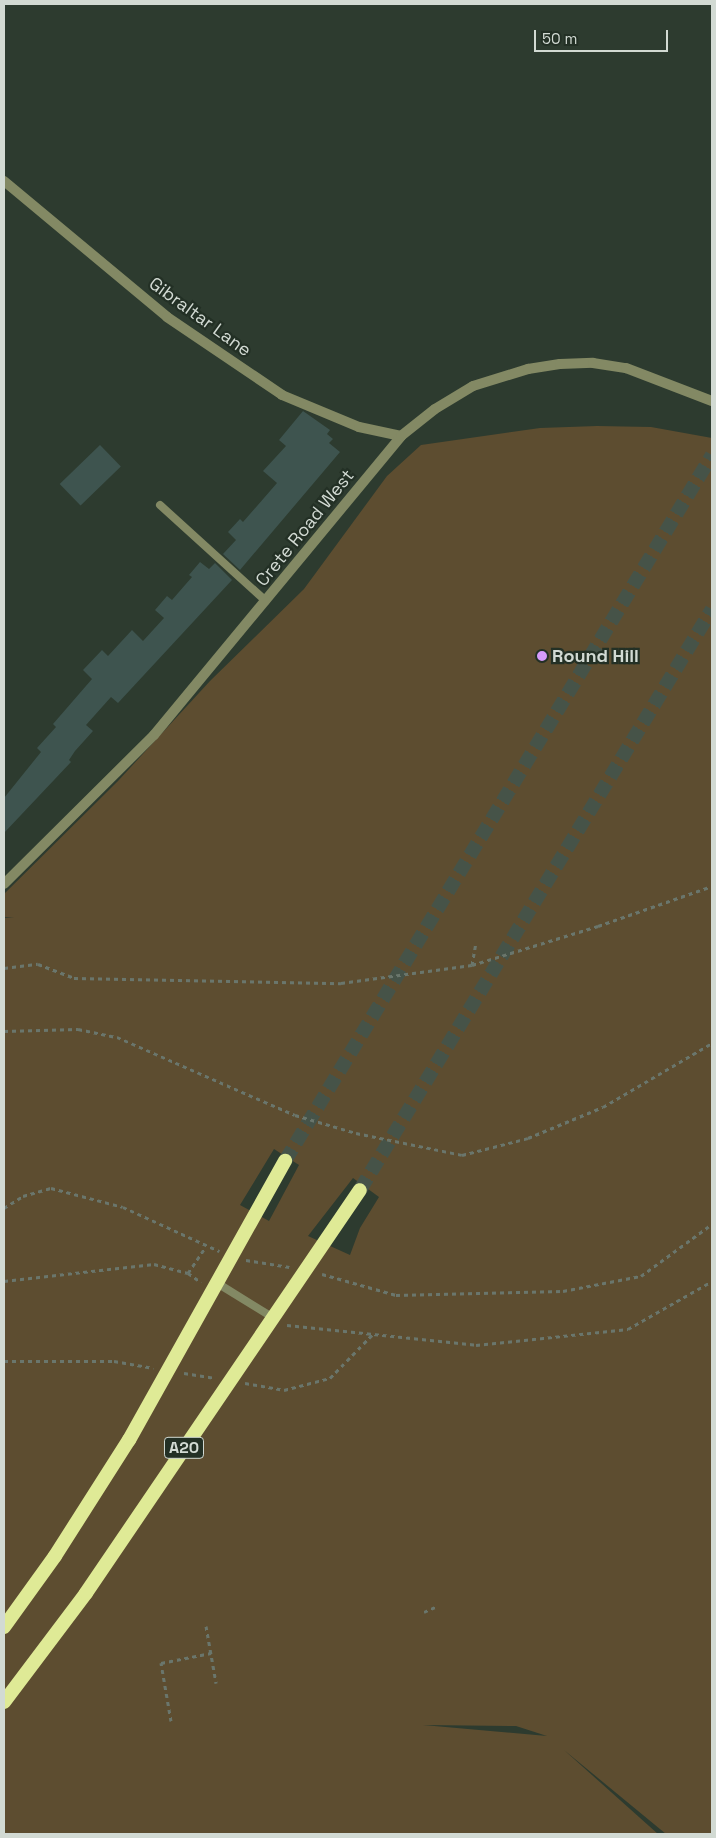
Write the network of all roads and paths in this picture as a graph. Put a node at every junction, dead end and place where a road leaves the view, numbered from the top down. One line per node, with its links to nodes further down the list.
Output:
1 (4, 181): 3 (street, Gibraltar Lane)
2 (712, 401): 3 (street, Crete Road West)
3 (401, 436): 5 (street, Crete Road West)
4 (160, 505): 5 (lane)
5 (266, 601): 6 (street, Crete Road West)
6 (4, 884)
7 (712, 886): 9 (path)
8 (476, 942): 9 (path)
9 (472, 965): 10 (path)
10 (4, 968)
11 (4, 1032): 12 (path)
12 (712, 1043)
13 (285, 1161): 25 (highway, bridge)
14 (360, 1190): 26 (highway, A20, bridge)
15 (4, 1208): 17 (path)
16 (712, 1224): 21 (path)
17 (206, 1246): 18 (path); 22 (path)
18 (222, 1252)
19 (238, 1257): 20 (path)
20 (293, 1268)
21 (312, 1271)
22 (188, 1273): 23 (path); 25 (path)
23 (4, 1281)
24 (712, 1281): 27 (path)
25 (210, 1284): 26 (lane); 36 (highway, bridge)
26 (276, 1321): 27 (path); 39 (highway, A20, bridge)
27 (374, 1333): 32 (path)
28 (4, 1361): 29 (path)
29 (161, 1369)
30 (180, 1372): 31 (path)
31 (218, 1379)
32 (236, 1382)
33 (435, 1607): 34 (path)
34 (424, 1612)
35 (206, 1626): 37 (path)
36 (4, 1627)
37 (211, 1653): 38 (path); 40 (path)
38 (216, 1683)
39 (4, 1702)
40 (171, 1721)

